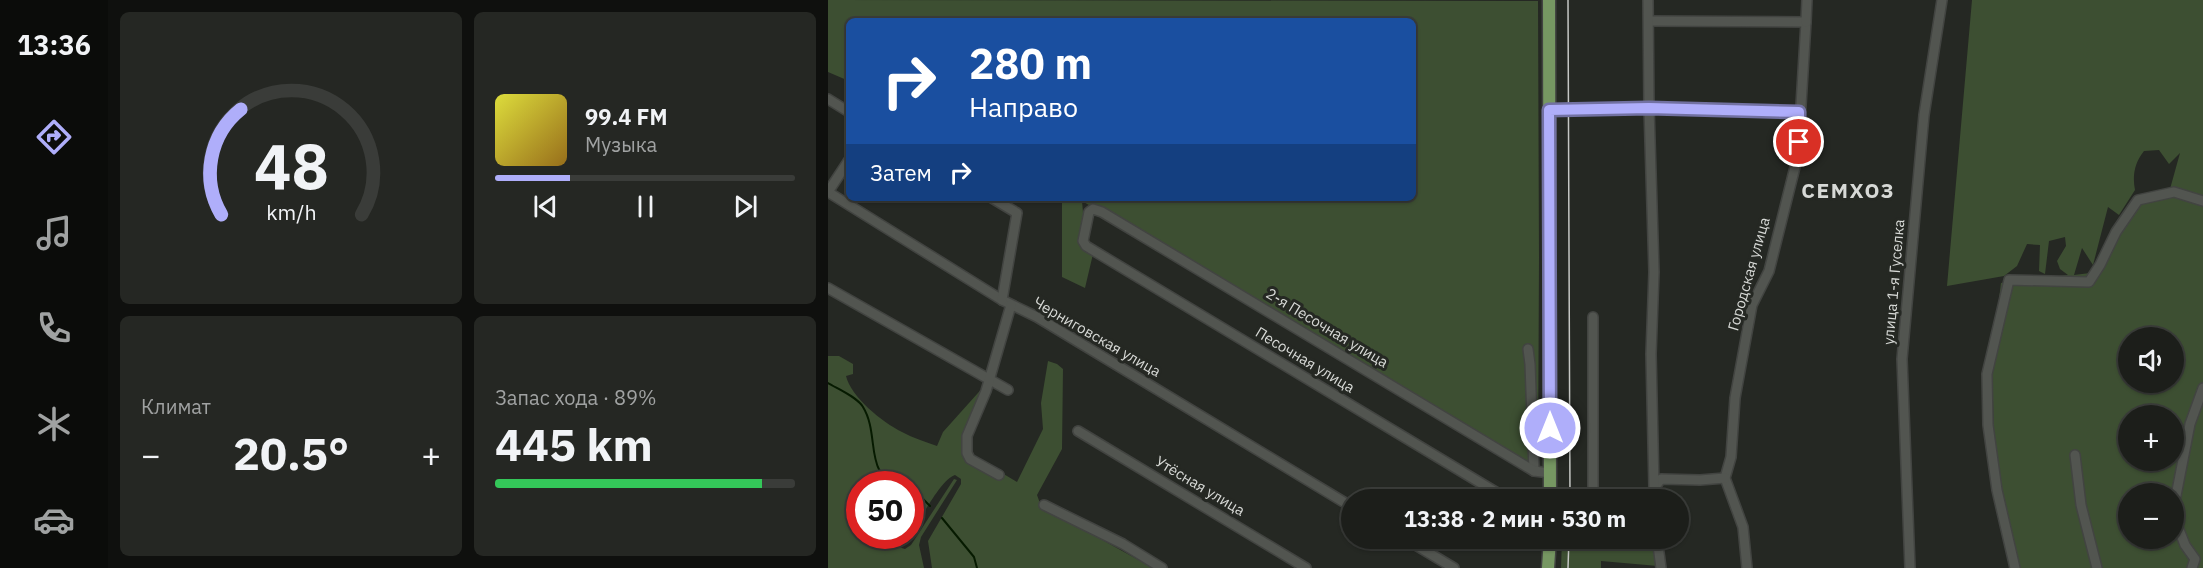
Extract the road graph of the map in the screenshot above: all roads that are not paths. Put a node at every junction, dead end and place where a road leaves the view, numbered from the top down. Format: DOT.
graph roads {
  1 [pos="1549,0"];
  2 [pos="1648,0"];
  3 [pos="1807,0"];
  4 [pos="1941,0"];
  5 [pos="1649,21"];
  6 [pos="1806,22"];
  7 [pos="828,99"];
  8 [pos="1649,108"];
  9 [pos="846,110"];
  10 [pos="1549,110"];
  11 [pos="1799,112"];
  12 [pos="846,165"];
  13 [pos="829,195"];
  14 [pos="997,201"];
  15 [pos="2203,201"];
  16 [pos="1089,212"];
  17 [pos="828,288"];
  18 [pos="1007,302"];
  19 [pos="1593,317"];
  20 [pos="1528,349"];
  21 [pos="989,380"];
  22 [pos="2203,388"];
  23 [pos="1008,390"];
  24 [pos="1078,430"];
  25 [pos="2075,455"];
  26 [pos="1534,471"];
  27 [pos="1550,473"];
  28 [pos="999,475"];
  29 [pos="1725,478"];
  30 [pos="1654,488"];
  31 [pos="1491,489"];
  32 [pos="1550,489"];
  33 [pos="1593,489"];
  34 [pos="1341,500"];
  35 [pos="1044,504"];
  36 [pos="1422,549"];
  37 [pos="1549,549"];
  38 [pos="1658,549"];
  39 [pos="1162,568"];
  40 [pos="1306,568"];
  41 [pos="1454,568"];
  42 [pos="1548,568"];
  43 [pos="1661,568"];
  44 [pos="1747,568"];
  45 [pos="1910,568"];
  46 [pos="2015,568"];
  47 [pos="2097,568"];
  48 [pos="2192,568"];
  1 -- 10 [label="main road"];
  2 -- 5 [label="street"];
  3 -- 6 [label="street, Городская улица"];
  4 -- 45 [label="street, улица 1-я Гуселка"];
  5 -- 6 [label="street"];
  5 -- 8 [label="street"];
  6 -- 11 [label="street, Городская улица"];
  7 -- 9 [label="street"];
  8 -- 10 [label="street"];
  8 -- 11 [label="street"];
  8 -- 30 [label="street"];
  10 -- 27 [label="main road"];
  11 -- 29 [label="street, Городская улица"];
  12 -- 13 [label="street"];
  13 -- 18 [label="street, Черниговская улица"];
  14 -- 18 [label="street"];
  15 -- 46 [label="street"];
  16 -- 26 [label="street, 2-я Песочная улица"];
  16 -- 31 [label="street, Песочная улица"];
  17 -- 21 [label="street"];
  18 -- 21 [label="street"];
  18 -- 34 [label="street, Черниговская улица"];
  19 -- 33 [label="street"];
  20 -- 26 [label="street"];
  21 -- 23 [label="street"];
  21 -- 28 [label="street"];
  22 -- 48 [label="street"];
  24 -- 40 [label="street, Утёсная улица"];
  25 -- 47 [label="street"];
  26 -- 27 [label="street, 2-я Песочная улица"];
  27 -- 32 [label="main road"];
  29 -- 30 [label="street"];
  29 -- 44 [label="street"];
  35 -- 39 [label="street"];
  36 -- 41 [label="street"];
  37 -- 42 [label="main road"];
  38 -- 43 [label="street"];
}
